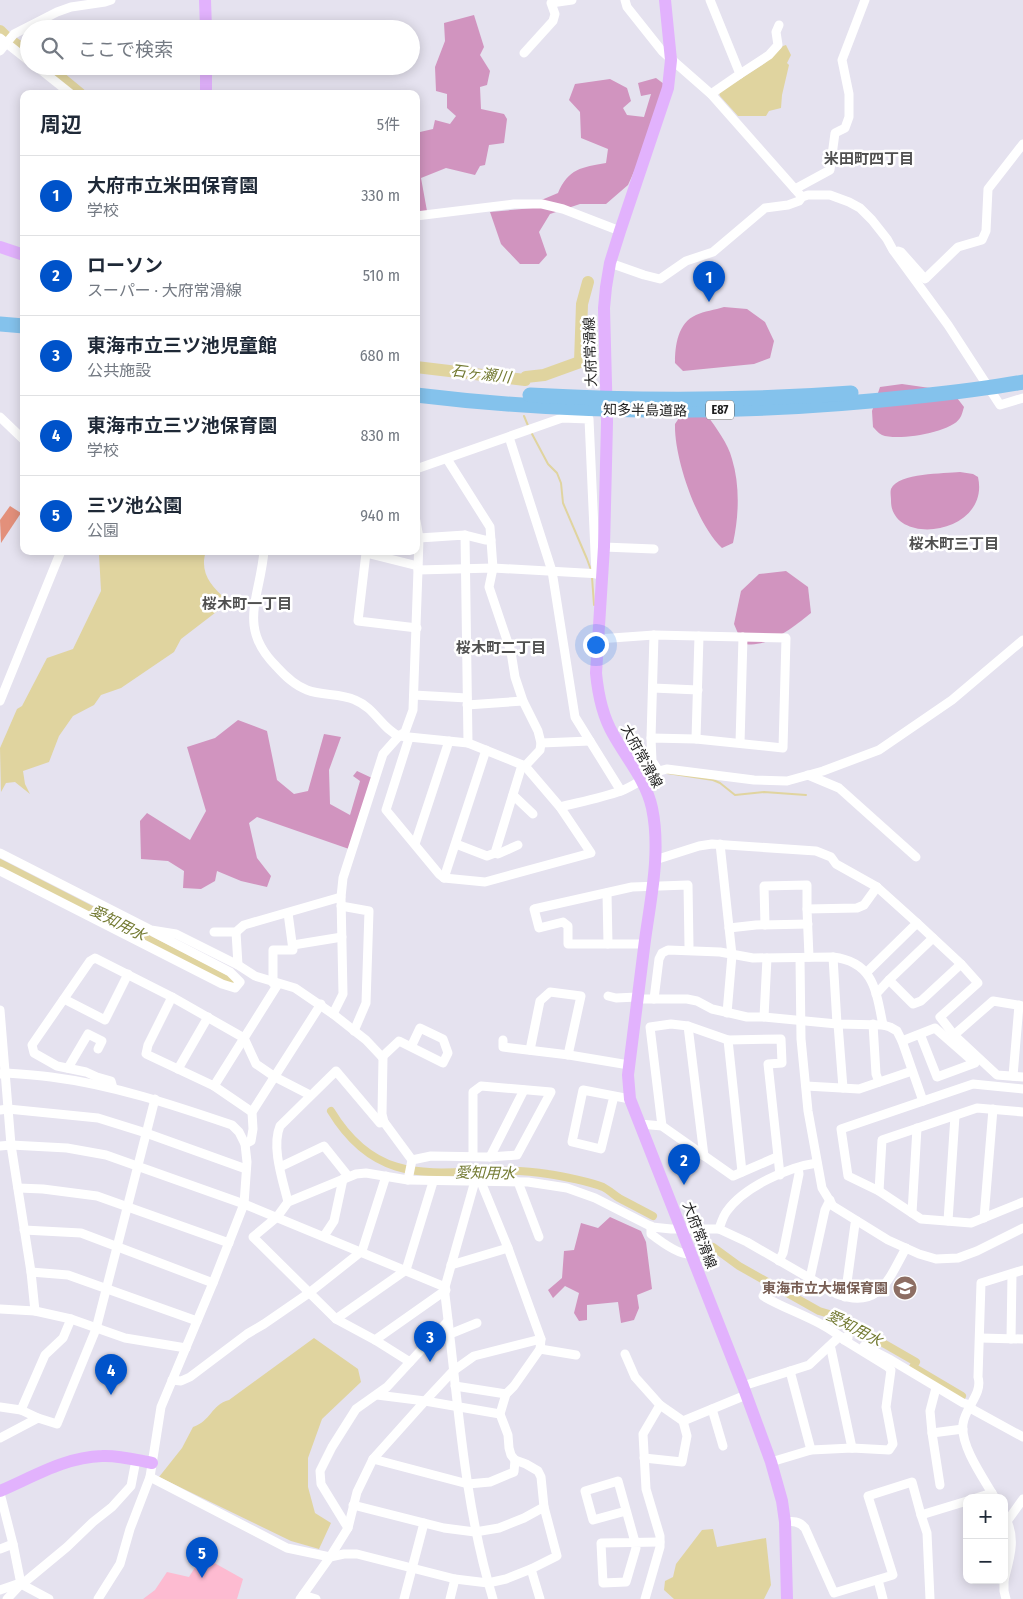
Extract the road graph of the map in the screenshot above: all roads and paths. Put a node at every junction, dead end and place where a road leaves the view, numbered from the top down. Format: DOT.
graph roads {
  1 [pos="111,0"];
  2 [pos="205,0"];
  3 [pos="572,0"];
  4 [pos="624,0"];
  5 [pos="665,0"];
  6 [pos="710,0"];
  7 [pos="865,0"];
  8 [pos="549,2"];
  9 [pos="44,20"];
  10 [pos="206,20"];
  11 [pos="779,25"];
  12 [pos="20,31"];
  13 [pos="5,42"];
  14 [pos="524,53"];
  15 [pos="20,54"];
  16 [pos="671,60"];
  17 [pos="740,74"];
  18 [pos="47,75"];
  19 [pos="206,75"];
  20 [pos="66,90"];
  21 [pos="206,90"];
  22 [pos="711,94"];
  23 [pos="1023,144"];
  24 [pos="795,189"];
  25 [pos="802,197"];
  26 [pos="420,216"];
  27 [pos="620,231"];
  28 [pos="0,247"];
  29 [pos="892,250"];
  30 [pos="20,254"];
  31 [pos="610,263"];
  32 [pos="0,324"];
  33 [pos="20,326"];
  34 [pos="0,334"];
  35 [pos="20,336"];
  36 [pos="1023,372"];
  37 [pos="1023,382"];
  38 [pos="420,386"];
  39 [pos="420,395"];
  40 [pos="1023,398"];
  41 [pos="0,417"];
  42 [pos="20,436"];
  43 [pos="509,437"];
  44 [pos="447,459"];
  45 [pos="420,468"];
  46 [pos="465,535"];
  47 [pos="420,538"];
  48 [pos="491,540"];
  49 [pos="604,547"];
  50 [pos="654,549"];
  51 [pos="59,555"];
  52 [pos="263,555"];
  53 [pos="366,555"];
  54 [pos="373,555"];
  55 [pos="418,555"];
  56 [pos="418,568"];
  57 [pos="493,568"];
  58 [pos="465,569"];
  59 [pos="552,571"];
  60 [pos="600,574"];
  61 [pos="417,628"];
  62 [pos="654,635"];
  63 [pos="700,636"];
  64 [pos="743,637"];
  65 [pos="598,639"];
  66 [pos="1023,640"];
  67 [pos="653,688"];
  68 [pos="698,690"];
  69 [pos="414,695"];
  70 [pos="0,701"];
  71 [pos="523,701"];
  72 [pos="467,702"];
  73 [pos="399,736"];
  74 [pos="409,738"];
  75 [pos="652,738"];
  76 [pos="696,739"];
  77 [pos="449,741"];
  78 [pos="590,741"];
  79 [pos="468,743"];
  80 [pos="541,743"];
  81 [pos="740,743"];
  82 [pos="486,750"];
  83 [pos="523,765"];
  84 [pos="658,770"];
  85 [pos="808,775"];
  86 [pos="642,781"];
  87 [pos="621,791"];
  88 [pos="513,796"];
  89 [pos="560,808"];
  90 [pos="533,814"];
  91 [pos="415,844"];
  92 [pos="456,844"];
  93 [pos="720,844"];
  94 [pos="518,845"];
  95 [pos="0,853"];
  96 [pos="495,854"];
  97 [pos="916,857"];
  98 [pos="655,860"];
  99 [pos="0,871"];
  100 [pos="444,878"];
  101 [pos="652,887"];
  102 [pos="877,887"];
  103 [pos="607,893"];
  104 [pos="341,902"];
  105 [pos="807,909"];
  106 [pos="288,912"];
  107 [pos="918,923"];
  108 [pos="808,924"];
  109 [pos="765,925"];
  110 [pos="729,928"];
  111 [pos="151,930"];
  112 [pos="214,932"];
  113 [pos="236,932"];
  114 [pos="342,937"];
  115 [pos="933,938"];
  116 [pos="608,944"];
  117 [pos="644,944"];
  118 [pos="293,945"];
  119 [pos="689,946"];
  120 [pos="732,954"];
  121 [pos="833,957"];
  122 [pos="766,958"];
  123 [pos="804,958"];
  124 [pos="961,964"];
  125 [pos="238,965"];
  126 [pos="867,972"];
  127 [pos="128,974"];
  128 [pos="889,980"];
  129 [pos="276,983"];
  130 [pos="876,994"];
  131 [pos="608,996"];
  132 [pos="172,997"];
  133 [pos="637,998"];
  134 [pos="64,999"];
  135 [pos="654,999"];
  136 [pos="321,1004"];
  137 [pos="1021,1006"];
  138 [pos="0,1010"];
  139 [pos="727,1013"];
  140 [pos="333,1014"];
  141 [pos="208,1017"];
  142 [pos="764,1017"];
  143 [pos="800,1020"];
  144 [pos="837,1024"];
  145 [pos="873,1024"];
  146 [pos="883,1025"];
  147 [pos="688,1026"];
  148 [pos="354,1031"];
  149 [pos="920,1034"];
  150 [pos="954,1035"];
  151 [pos="244,1038"];
  152 [pos="1,1039"];
  153 [pos="503,1040"];
  154 [pos="728,1040"];
  155 [pos="902,1041"];
  156 [pos="411,1047"];
  157 [pos="98,1049"];
  158 [pos="530,1050"];
  159 [pos="568,1055"];
  160 [pos="382,1057"];
  161 [pos="629,1065"];
  162 [pos="68,1068"];
  163 [pos="178,1069"];
  164 [pos="912,1071"];
  165 [pos="3,1074"];
  166 [pos="1013,1076"];
  167 [pos="1023,1076"];
  168 [pos="275,1077"];
  169 [pos="879,1082"];
  170 [pos="214,1086"];
  171 [pos="806,1086"];
  172 [pos="113,1088"];
  173 [pos="843,1088"];
  174 [pos="1023,1089"];
  175 [pos="524,1090"];
  176 [pos="310,1095"];
  177 [pos="614,1096"];
  178 [pos="154,1099"];
  179 [pos="630,1099"];
  180 [pos="923,1101"];
  181 [pos="4,1109"];
  182 [pos="993,1109"];
  183 [pos="252,1112"];
  184 [pos="1023,1112"];
  185 [pos="955,1116"];
  186 [pos="384,1122"];
  187 [pos="640,1124"];
  188 [pos="662,1126"];
  189 [pos="918,1128"];
  190 [pos="146,1132"];
  191 [pos="245,1144"];
  192 [pos="11,1145"];
  193 [pos="0,1146"];
  194 [pos="473,1156"];
  195 [pos="704,1156"];
  196 [pos="490,1157"];
  197 [pos="777,1157"];
  198 [pos="412,1162"];
  199 [pos="817,1163"];
  200 [pos="138,1165"];
  201 [pos="280,1167"];
  202 [pos="798,1168"];
  203 [pos="246,1169"];
  204 [pos="742,1172"];
  205 [pos="780,1175"];
  206 [pos="386,1176"];
  207 [pos="410,1177"];
  208 [pos="346,1178"];
  209 [pos="478,1181"];
  210 [pos="434,1182"];
  211 [pos="518,1182"];
  212 [pos="18,1188"];
  213 [pos="879,1191"];
  214 [pos="830,1200"];
  215 [pos="288,1202"];
  216 [pos="1023,1202"];
  217 [pos="244,1204"];
  218 [pos="127,1207"];
  219 [pos="912,1213"];
  220 [pos="277,1217"];
  221 [pos="984,1218"];
  222 [pos="857,1221"];
  223 [pos="948,1222"];
  224 [pos="651,1226"];
  225 [pos="680,1228"];
  226 [pos="1023,1228"];
  227 [pos="719,1229"];
  228 [pos="24,1230"];
  229 [pos="324,1236"];
  230 [pos="539,1237"];
  231 [pos="229,1243"];
  232 [pos="117,1248"];
  233 [pos="508,1248"];
  234 [pos="906,1248"];
  235 [pos="362,1251"];
  236 [pos="691,1254"];
  237 [pos="779,1261"];
  238 [pos="451,1265"];
  239 [pos="406,1270"];
  240 [pos="1023,1270"];
  241 [pos="31,1272"];
  242 [pos="1012,1274"];
  243 [pos="810,1278"];
  244 [pos="213,1283"];
  245 [pos="107,1288"];
  246 [pos="445,1288"];
  247 [pos="309,1293"];
  248 [pos="763,1296"];
  249 [pos="845,1297"];
  250 [pos="0,1309"];
  251 [pos="35,1311"];
  252 [pos="71,1319"];
  253 [pos="336,1319"];
  254 [pos="197,1321"];
  255 [pos="448,1321"];
  256 [pos="477,1324"];
  257 [pos="96,1329"];
  258 [pos="450,1334"];
  259 [pos="842,1338"];
  260 [pos="980,1338"];
  261 [pos="1011,1338"];
  262 [pos="541,1339"];
  263 [pos="1023,1339"];
  264 [pos="375,1340"];
  265 [pos="829,1347"];
  266 [pos="186,1348"];
  267 [pos="540,1349"];
  268 [pos="625,1354"];
  269 [pos="576,1355"];
  270 [pos="410,1362"];
  271 [pos="453,1371"];
  272 [pos="790,1371"];
  273 [pos="172,1380"];
  274 [pos="455,1386"];
  275 [pos="936,1388"];
  276 [pos="745,1390"];
  277 [pos="377,1394"];
  278 [pos="506,1394"];
  279 [pos="425,1401"];
  280 [pos="660,1405"];
  281 [pos="970,1406"];
  282 [pos="0,1407"];
  283 [pos="458,1408"];
  284 [pos="712,1409"];
  285 [pos="21,1410"];
  286 [pos="500,1414"];
  287 [pos="38,1418"];
  288 [pos="683,1421"];
  289 [pos="963,1429"];
  290 [pos="932,1433"];
  291 [pos="1023,1437"];
  292 [pos="0,1438"];
  293 [pos="723,1446"];
  294 [pos="852,1448"];
  295 [pos="811,1450"];
  296 [pos="644,1458"];
  297 [pos="373,1459"];
  298 [pos="136,1460"];
  299 [pos="515,1460"];
  300 [pos="771,1462"];
  301 [pos="152,1463"];
  302 [pos="150,1477"];
  303 [pos="468,1484"];
  304 [pos="940,1485"];
  305 [pos="0,1492"];
  306 [pos="992,1494"];
  307 [pos="1023,1499"];
  308 [pos="963,1501"];
  309 [pos="353,1505"];
  310 [pos="544,1507"];
  311 [pos="626,1511"];
  312 [pos="921,1515"];
  313 [pos="1008,1515"];
  314 [pos="785,1522"];
  315 [pos="424,1523"];
  316 [pos="1008,1525"];
  317 [pos="348,1528"];
  318 [pos="475,1532"];
  319 [pos="635,1542"];
  320 [pos="660,1542"];
  321 [pos="13,1544"];
  322 [pos="0,1549"];
  323 [pos="330,1557"];
  324 [pos="1008,1560"];
  325 [pos="414,1567"];
  326 [pos="531,1570"];
  327 [pos="455,1579"];
  328 [pos="878,1580"];
  329 [pos="488,1583"];
  330 [pos="20,1584"];
  331 [pos="1004,1584"];
  332 [pos="0,1590"];
  333 [pos="835,1596"];
  334 [pos="301,1597"];
  335 [pos="7,1599"];
  336 [pos="49,1599"];
  337 [pos="98,1599"];
  338 [pos="316,1599"];
  339 [pos="404,1599"];
  340 [pos="450,1599"];
  341 [pos="493,1599"];
  342 [pos="540,1599"];
  343 [pos="645,1599"];
  344 [pos="787,1599"];
  345 [pos="884,1599"];
  346 [pos="930,1599"];
  347 [pos="1006,1599"];
  1 -- 9 [label="street"];
  2 -- 10 [label="main road"];
  3 -- 8 [label="street"];
  4 -- 16 [label="street"];
  5 -- 16 [label="main road, 大府常滑線"];
  6 -- 17 [label="street"];
  7 -- 24 [label="street"];
  8 -- 14 [label="street"];
  11 -- 17 [label="street"];
  12 -- 13 [label="street"];
  13 -- 15 [label="street"];
  16 -- 22 [label="street"];
  16 -- 27 [label="main road, 大府常滑線"];
  17 -- 22 [label="street"];
  18 -- 20 [label="street"];
  19 -- 21 [label="main road"];
  22 -- 24 [label="street"];
  23 -- 29 [label="street"];
  24 -- 25 [label="street"];
  25 -- 29 [label="street"];
  25 -- 31 [label="street"];
  26 -- 27 [label="street"];
  27 -- 31 [label="main road, 大府常滑線"];
  28 -- 30 [label="main road"];
  29 -- 40 [label="street"];
  31 -- 49 [label="main road, 大府常滑線"];
  32 -- 33 [label="highway"];
  34 -- 35 [label="highway"];
  36 -- 38 [label="highway, 知多半島道路 / E87"];
  37 -- 39 [label="highway, 知多半島道路 / E87"];
  41 -- 42 [label="street"];
  43 -- 44 [label="street"];
  43 -- 59 [label="street"];
  43 -- 60 [label="street"];
  44 -- 45 [label="street"];
  44 -- 48 [label="street"];
  46 -- 47 [label="street"];
  46 -- 48 [label="street"];
  46 -- 58 [label="street"];
  48 -- 57 [label="street"];
  49 -- 50 [label="street"];
  49 -- 60 [label="main road, 大府常滑線"];
  51 -- 70 [label="street"];
  52 -- 73 [label="street"];
  53 -- 61 [label="street"];
  54 -- 56 [label="street"];
  55 -- 56 [label="street"];
  56 -- 58 [label="street"];
  56 -- 61 [label="street"];
  57 -- 58 [label="street"];
  57 -- 59 [label="street"];
  57 -- 71 [label="street"];
  58 -- 72 [label="street"];
  59 -- 60 [label="street"];
  59 -- 78 [label="street"];
  60 -- 65 [label="main road, 大府常滑線"];
  61 -- 69 [label="street"];
  62 -- 63 [label="street"];
  62 -- 65 [label="street"];
  62 -- 67 [label="street"];
  63 -- 64 [label="street"];
  63 -- 68 [label="street"];
  64 -- 81 [label="street"];
  64 -- 81 [label="street"];
  65 -- 86 [label="main road, 大府常滑線"];
  66 -- 85 [label="street"];
  67 -- 68 [label="street"];
  67 -- 75 [label="street"];
  68 -- 76 [label="street"];
  69 -- 72 [label="street"];
  69 -- 73 [label="street"];
  71 -- 72 [label="street"];
  71 -- 80 [label="street"];
  72 -- 79 [label="street"];
  73 -- 74 [label="street"];
  73 -- 104 [label="street"];
  74 -- 77 [label="street"];
  74 -- 91 [label="street"];
  75 -- 76 [label="street"];
  75 -- 84 [label="street"];
  76 -- 81 [label="street"];
  77 -- 79 [label="street"];
  77 -- 91 [label="street"];
  78 -- 80 [label="street"];
  78 -- 87 [label="street"];
  79 -- 82 [label="street"];
  80 -- 83 [label="street"];
  82 -- 83 [label="street"];
  82 -- 92 [label="street"];
  83 -- 88 [label="street"];
  83 -- 89 [label="street"];
  84 -- 85 [label="street"];
  84 -- 86 [label="street"];
  85 -- 97 [label="street"];
  86 -- 87 [label="street"];
  86 -- 98 [label="main road, 大府常滑線"];
  87 -- 89 [label="street"];
  88 -- 90 [label="street"];
  88 -- 96 [label="street"];
  89 -- 100 [label="street"];
  91 -- 100 [label="street"];
  92 -- 96 [label="street"];
  92 -- 100 [label="street"];
  93 -- 98 [label="street"];
  93 -- 102 [label="street"];
  93 -- 110 [label="street"];
  94 -- 96 [label="street"];
  95 -- 111 [label="street"];
  98 -- 101 [label="main road, 大府常滑線"];
  99 -- 111 [label="street"];
  101 -- 103 [label="street"];
  101 -- 117 [label="main road, 大府常滑線"];
  101 -- 119 [label="street"];
  102 -- 105 [label="street"];
  102 -- 107 [label="street"];
  103 -- 116 [label="street"];
  103 -- 116 [label="street"];
  104 -- 106 [label="street"];
  104 -- 114 [label="street"];
  104 -- 148 [label="street"];
  105 -- 108 [label="street"];
  105 -- 109 [label="street"];
  106 -- 113 [label="street"];
  106 -- 118 [label="street"];
  107 -- 115 [label="street"];
  107 -- 126 [label="street"];
  108 -- 109 [label="street"];
  108 -- 123 [label="street"];
  109 -- 110 [label="street"];
  110 -- 120 [label="street"];
  111 -- 125 [label="street"];
  112 -- 113 [label="street"];
  113 -- 125 [label="street"];
  114 -- 118 [label="street"];
  114 -- 140 [label="street"];
  115 -- 124 [label="street"];
  115 -- 128 [label="street"];
  116 -- 117 [label="street"];
  117 -- 133 [label="main road, 大府常滑線"];
  118 -- 129 [label="street"];
  120 -- 122 [label="street"];
  120 -- 135 [label="street"];
  120 -- 139 [label="street"];
  121 -- 123 [label="street"];
  121 -- 126 [label="street"];
  121 -- 144 [label="street"];
  122 -- 123 [label="street"];
  122 -- 142 [label="street"];
  123 -- 143 [label="street"];
  124 -- 128 [label="street"];
  124 -- 150 [label="street"];
  125 -- 129 [label="street"];
  126 -- 130 [label="street"];
  127 -- 132 [label="street"];
  127 -- 134 [label="street"];
  127 -- 134 [label="street"];
  128 -- 130 [label="street"];
  129 -- 136 [label="street"];
  129 -- 151 [label="street"];
  130 -- 146 [label="street"];
  131 -- 133 [label="street"];
  132 -- 141 [label="street"];
  132 -- 163 [label="street"];
  133 -- 135 [label="street"];
  133 -- 161 [label="main road, 大府常滑線"];
  134 -- 162 [label="street"];
  135 -- 139 [label="street"];
  136 -- 140 [label="street"];
  136 -- 168 [label="street"];
  137 -- 150 [label="street"];
  137 -- 166 [label="street"];
  138 -- 152 [label="street"];
  139 -- 142 [label="street"];
  140 -- 148 [label="street"];
  141 -- 151 [label="street"];
  141 -- 163 [label="street"];
  142 -- 143 [label="street"];
  143 -- 144 [label="street"];
  143 -- 171 [label="street"];
  144 -- 145 [label="street"];
  144 -- 173 [label="street"];
  145 -- 146 [label="street"];
  145 -- 169 [label="street"];
  146 -- 155 [label="street"];
  147 -- 154 [label="street"];
  147 -- 188 [label="street"];
  147 -- 195 [label="street"];
  148 -- 160 [label="street"];
  149 -- 149 [label="street"];
  149 -- 155 [label="street"];
  150 -- 166 [label="street"];
  151 -- 168 [label="street"];
  151 -- 170 [label="street"];
  152 -- 165 [label="street"];
  153 -- 158 [label="street"];
  154 -- 197 [label="street"];
  154 -- 204 [label="street"];
  155 -- 164 [label="street"];
  156 -- 160 [label="street"];
  157 -- 162 [label="street"];
  158 -- 159 [label="street"];
  158 -- 159 [label="street"];
  159 -- 161 [label="street"];
  160 -- 186 [label="street"];
  161 -- 179 [label="main road, 大府常滑線"];
  162 -- 172 [label="street"];
  163 -- 170 [label="street"];
  164 -- 169 [label="street"];
  164 -- 180 [label="street"];
  165 -- 172 [label="street"];
  165 -- 181 [label="street"];
  166 -- 167 [label="street"];
  168 -- 176 [label="street"];
  168 -- 183 [label="street"];
  169 -- 173 [label="street"];
  170 -- 183 [label="street"];
  171 -- 173 [label="street"];
  171 -- 199 [label="street"];
  172 -- 178 [label="street"];
  174 -- 180 [label="street"];
  175 -- 194 [label="street"];
  175 -- 196 [label="street"];
  175 -- 196 [label="street"];
  176 -- 186 [label="street"];
  176 -- 201 [label="street"];
  177 -- 177 [label="street"];
  177 -- 179 [label="street"];
  178 -- 190 [label="street"];
  178 -- 191 [label="street"];
  179 -- 187 [label="main road, 大府常滑線"];
  180 -- 213 [label="street"];
  181 -- 190 [label="street"];
  181 -- 192 [label="street"];
  182 -- 184 [label="street"];
  182 -- 185 [label="street"];
  182 -- 221 [label="street"];
  183 -- 191 [label="street"];
  185 -- 189 [label="street"];
  185 -- 223 [label="street"];
  186 -- 198 [label="street"];
  187 -- 188 [label="street"];
  187 -- 225 [label="main road, 大府常滑線"];
  188 -- 195 [label="street"];
  189 -- 213 [label="street"];
  189 -- 219 [label="street"];
  190 -- 200 [label="street"];
  190 -- 203 [label="street"];
  191 -- 203 [label="street"];
  192 -- 193 [label="street"];
  192 -- 200 [label="street"];
  192 -- 212 [label="street"];
  194 -- 196 [label="street"];
  194 -- 198 [label="street"];
  195 -- 204 [label="street"];
  197 -- 204 [label="street"];
  197 -- 205 [label="street"];
  198 -- 207 [label="street"];
  199 -- 202 [label="street"];
  199 -- 214 [label="street"];
  200 -- 217 [label="street"];
  200 -- 218 [label="street"];
  201 -- 208 [label="street"];
  201 -- 215 [label="street"];
  202 -- 205 [label="street"];
  202 -- 237 [label="street"];
  203 -- 217 [label="street"];
  205 -- 227 [label="street"];
  206 -- 207 [label="street"];
  206 -- 208 [label="street"];
  206 -- 235 [label="street"];
  207 -- 210 [label="street"];
  208 -- 215 [label="street"];
  208 -- 229 [label="street"];
  209 -- 210 [label="street"];
  209 -- 211 [label="street"];
  209 -- 233 [label="street"];
  209 -- 238 [label="street"];
  210 -- 239 [label="street"];
  211 -- 224 [label="street"];
  211 -- 230 [label="street"];
  212 -- 218 [label="street"];
  212 -- 228 [label="street"];
  213 -- 219 [label="street"];
  214 -- 222 [label="street"];
  214 -- 243 [label="street"];
  215 -- 220 [label="street"];
  216 -- 221 [label="street"];
  217 -- 220 [label="street"];
  217 -- 231 [label="street"];
  218 -- 231 [label="street"];
  218 -- 232 [label="street"];
  219 -- 223 [label="street"];
  220 -- 229 [label="street"];
  220 -- 247 [label="street"];
  221 -- 223 [label="street"];
  222 -- 234 [label="street"];
  222 -- 249 [label="street"];
  224 -- 225 [label="street"];
  224 -- 236 [label="street"];
  225 -- 227 [label="street"];
  225 -- 236 [label="main road, 大府常滑線"];
  226 -- 234 [label="street"];
  227 -- 237 [label="street"];
  228 -- 232 [label="street"];
  228 -- 241 [label="street"];
  229 -- 235 [label="street"];
  231 -- 244 [label="street"];
  232 -- 244 [label="street"];
  232 -- 245 [label="street"];
  233 -- 238 [label="street"];
  233 -- 262 [label="street"];
  234 -- 249 [label="street"];
  235 -- 239 [label="street"];
  235 -- 247 [label="street"];
  236 -- 276 [label="main road, 大府常滑線"];
  237 -- 243 [label="street"];
  238 -- 246 [label="street"];
  239 -- 246 [label="street"];
  239 -- 253 [label="street"];
  240 -- 242 [label="street"];
  241 -- 245 [label="street"];
  241 -- 251 [label="street"];
  242 -- 260 [label="street"];
  242 -- 261 [label="street"];
  243 -- 249 [label="street"];
  244 -- 254 [label="street"];
  245 -- 254 [label="street"];
  245 -- 257 [label="street"];
  246 -- 255 [label="street"];
  246 -- 264 [label="street"];
  247 -- 253 [label="street"];
  247 -- 273 [label="street"];
  248 -- 259 [label="street"];
  250 -- 251 [label="street"];
  251 -- 252 [label="street"];
  252 -- 257 [label="street"];
  252 -- 285 [label="street"];
  253 -- 264 [label="street"];
  254 -- 266 [label="street"];
  255 -- 258 [label="street"];
  255 -- 270 [label="street"];
  256 -- 258 [label="street"];
  257 -- 266 [label="street"];
  257 -- 287 [label="street"];
  258 -- 271 [label="street"];
  259 -- 265 [label="street"];
  259 -- 275 [label="street"];
  259 -- 294 [label="street"];
  260 -- 261 [label="street"];
  260 -- 281 [label="street"];
  261 -- 263 [label="street"];
  262 -- 267 [label="street"];
  262 -- 271 [label="street"];
  264 -- 270 [label="street"];
  265 -- 272 [label="street"];
  265 -- 294 [label="street"];
  266 -- 273 [label="street"];
  267 -- 269 [label="street"];
  267 -- 278 [label="street"];
  268 -- 280 [label="street"];
  270 -- 277 [label="street"];
  271 -- 274 [label="street"];
  271 -- 279 [label="street"];
  272 -- 276 [label="street"];
  272 -- 295 [label="street"];
  273 -- 301 [label="street"];
  274 -- 278 [label="street"];
  274 -- 283 [label="street"];
  275 -- 281 [label="street"];
  275 -- 290 [label="street"];
  276 -- 284 [label="street"];
  276 -- 300 [label="main road, 大府常滑線"];
  277 -- 279 [label="street"];
  277 -- 317 [label="street"];
  278 -- 286 [label="street"];
  279 -- 283 [label="street"];
  279 -- 297 [label="street"];
  280 -- 288 [label="street"];
  280 -- 296 [label="street"];
  281 -- 289 [label="street"];
  281 -- 291 [label="street"];
  282 -- 285 [label="street"];
  283 -- 286 [label="street"];
  283 -- 303 [label="street"];
  284 -- 288 [label="street"];
  284 -- 293 [label="street"];
  285 -- 287 [label="street"];
  286 -- 299 [label="street"];
  287 -- 292 [label="street"];
  288 -- 296 [label="street"];
  289 -- 290 [label="street"];
  289 -- 306 [label="street"];
  290 -- 304 [label="street"];
  294 -- 295 [label="street"];
  295 -- 300 [label="street"];
  296 -- 320 [label="street"];
  297 -- 303 [label="street"];
  297 -- 309 [label="street"];
  298 -- 301 [label="main road"];
  298 -- 305 [label="main road"];
  298 -- 330 [label="street"];
  299 -- 303 [label="street"];
  299 -- 310 [label="street"];
  300 -- 314 [label="main road, 大府常滑線"];
  301 -- 302 [label="street"];
  302 -- 323 [label="street"];
  302 -- 337 [label="street"];
  303 -- 318 [label="street"];
  305 -- 321 [label="street"];
  307 -- 313 [label="street"];
  308 -- 312 [label="street"];
  309 -- 315 [label="street"];
  309 -- 317 [label="street"];
  310 -- 318 [label="street"];
  310 -- 326 [label="street"];
  311 -- 311 [label="street"];
  311 -- 319 [label="street"];
  312 -- 328 [label="street"];
  312 -- 346 [label="street"];
  314 -- 333 [label="street"];
  314 -- 344 [label="main road, 大府常滑線"];
  315 -- 318 [label="street"];
  315 -- 325 [label="street"];
  316 -- 324 [label="street"];
  317 -- 323 [label="street"];
  318 -- 329 [label="street"];
  319 -- 319 [label="street"];
  319 -- 320 [label="street"];
  320 -- 343 [label="street"];
  321 -- 322 [label="street"];
  321 -- 330 [label="street"];
  323 -- 325 [label="street"];
  323 -- 334 [label="street"];
  325 -- 327 [label="street"];
  325 -- 339 [label="street"];
  326 -- 329 [label="street"];
  326 -- 342 [label="street"];
  327 -- 329 [label="street"];
  327 -- 340 [label="street"];
  328 -- 333 [label="street"];
  328 -- 345 [label="street"];
  329 -- 341 [label="street"];
  330 -- 332 [label="street"];
  330 -- 335 [label="street"];
  330 -- 336 [label="street"];
  331 -- 347 [label="street"];
  334 -- 338 [label="street"];
}
